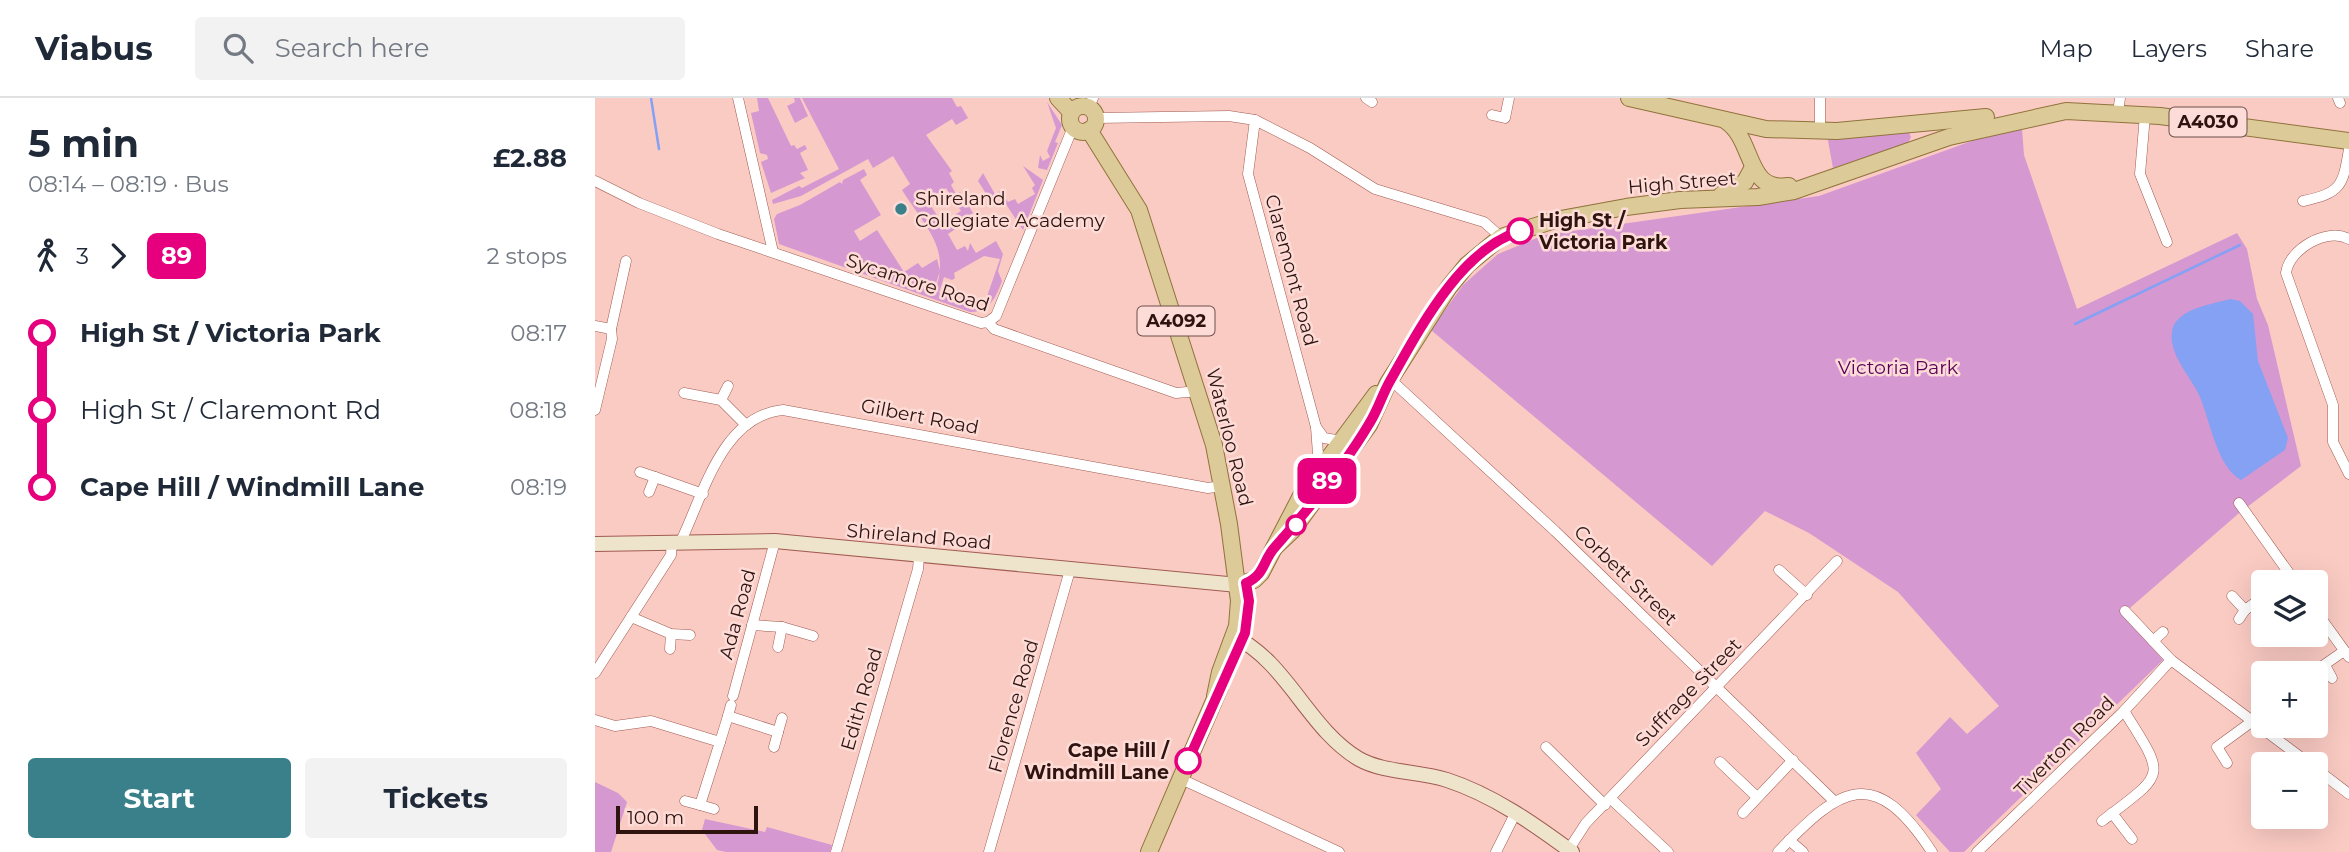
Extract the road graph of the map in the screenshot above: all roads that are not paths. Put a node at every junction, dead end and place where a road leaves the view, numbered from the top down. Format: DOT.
graph roads {
  1 [pos="738,98"];
  2 [pos="1058,98"];
  3 [pos="1509,98"];
  4 [pos="1629,98"];
  5 [pos="1820,98"];
  6 [pos="2064,104"];
  7 [pos="2119,105"];
  8 [pos="1085,115"];
  9 [pos="1492,115"];
  10 [pos="2145,115"];
  11 [pos="1255,120"];
  12 [pos="1724,120"];
  13 [pos="1906,125"];
  14 [pos="1766,129"];
  15 [pos="1947,129"];
  16 [pos="1821,131"];
  17 [pos="2349,141"];
  18 [pos="1747,147"];
  19 [pos="1917,147"];
  20 [pos="2349,149"];
  21 [pos="1753,167"];
  22 [pos="1836,177"];
  23 [pos="595,181"];
  24 [pos="1713,198"];
  25 [pos="2304,201"];
  26 [pos="1501,237"];
  27 [pos="2349,239"];
  28 [pos="2167,242"];
  29 [pos="773,252"];
  30 [pos="626,261"];
  31 [pos="988,322"];
  32 [pos="595,326"];
  33 [pos="611,329"];
  34 [pos="1390,382"];
  35 [pos="728,386"];
  36 [pos="1199,391"];
  37 [pos="684,393"];
  38 [pos="722,400"];
  39 [pos="595,410"];
  40 [pos="745,424"];
  41 [pos="1316,427"];
  42 [pos="1348,444"];
  43 [pos="1338,467"];
  44 [pos="640,472"];
  45 [pos="2349,474"];
  46 [pos="655,477"];
  47 [pos="1314,477"];
  48 [pos="1222,486"];
  49 [pos="649,492"];
  50 [pos="703,494"];
  51 [pos="2239,503"];
  52 [pos="677,541"];
  53 [pos="775,541"];
  54 [pos="595,544"];
  55 [pos="1273,548"];
  56 [pos="919,557"];
  57 [pos="1837,561"];
  58 [pos="1070,569"];
  59 [pos="1779,570"];
  60 [pos="2283,570"];
  61 [pos="1242,584"];
  62 [pos="1807,595"];
  63 [pos="2232,596"];
  64 [pos="2251,607"];
  65 [pos="2125,611"];
  66 [pos="631,617"];
  67 [pos="752,625"];
  68 [pos="782,628"];
  69 [pos="2328,628"];
  70 [pos="2163,632"];
  71 [pos="671,634"];
  72 [pos="690,635"];
  73 [pos="813,635"];
  74 [pos="1238,638"];
  75 [pos="2153,641"];
  76 [pos="778,646"];
  77 [pos="670,649"];
  78 [pos="2346,654"];
  79 [pos="2171,660"];
  80 [pos="2328,663"];
  81 [pos="2328,671"];
  82 [pos="595,673"];
  83 [pos="2332,678"];
  84 [pos="1717,688"];
  85 [pos="2124,711"];
  86 [pos="727,716"];
  87 [pos="782,718"];
  88 [pos="2251,718"];
  89 [pos="595,720"];
  90 [pos="2251,722"];
  91 [pos="778,732"];
  92 [pos="2277,738"];
  93 [pos="720,742"];
  94 [pos="774,747"];
  95 [pos="1546,747"];
  96 [pos="2295,752"];
  97 [pos="1793,760"];
  98 [pos="1720,762"];
  99 [pos="2227,763"];
  100 [pos="2328,778"];
  101 [pos="1181,779"];
  102 [pos="2349,794"];
  103 [pos="1757,797"];
  104 [pos="1833,800"];
  105 [pos="685,801"];
  106 [pos="1608,802"];
  107 [pos="700,805"];
  108 [pos="714,809"];
  109 [pos="1516,813"];
  110 [pos="1743,813"];
  111 [pos="2112,813"];
  112 [pos="2102,821"];
  113 [pos="2132,839"];
  114 [pos="1789,840"];
  115 [pos="1570,851"];
  116 [pos="836,852"];
  117 [pos="989,852"];
  118 [pos="1149,852"];
  119 [pos="1339,852"];
  120 [pos="1496,852"];
  121 [pos="1668,852"];
  122 [pos="1778,852"];
  123 [pos="1803,852"];
  124 [pos="1933,852"];
  125 [pos="1977,852"];
  1 -- 29 [label="street"];
  2 -- 8 [label="main road, Waterloo Road / A4092"];
  3 -- 9 [label="street"];
  4 -- 12 [label="main road, A4030"];
  5 -- 16 [label="street"];
  6 -- 7 [label="main road, High Street / A4030"];
  6 -- 15 [label="main road, High Street / A4030"];
  7 -- 10 [label="main road, High Street / A4030"];
  8 -- 11 [label="street"];
  8 -- 31 [label="street"];
  8 -- 36 [label="main road, Waterloo Road / A4092"];
  10 -- 17 [label="main road, High Street / A4030"];
  10 -- 28 [label="street"];
  11 -- 26 [label="street"];
  11 -- 41 [label="street, Claremont Road"];
  12 -- 14 [label="main road, A4030"];
  12 -- 18 [label="main road"];
  13 -- 15 [label="main road, A4030"];
  13 -- 16 [label="main road, A4030"];
  13 -- 19 [label="main road"];
  14 -- 16 [label="main road, A4030"];
  14 -- 18 [label="main road"];
  15 -- 19 [label="main road, High Street / A4030"];
  18 -- 21 [label="main road"];
  19 -- 22 [label="main road, High Street / A4030"];
  20 -- 25 [label="street"];
  21 -- 22 [label="main road, A4030"];
  21 -- 24 [label="main road, A4030"];
  22 -- 24 [label="main road, High Street / A4030"];
  23 -- 29 [label="street, Sycamore Road"];
  24 -- 26 [label="main road, High Street / A4030"];
  26 -- 34 [label="main road, High Street / A4030"];
  27 -- 45 [label="street"];
  29 -- 31 [label="street, Sycamore Road"];
  30 -- 33 [label="street"];
  31 -- 36 [label="street, Sycamore Road"];
  32 -- 33 [label="street"];
  33 -- 39 [label="street"];
  34 -- 42 [label="main road, High Street / A4030"];
  34 -- 84 [label="street, Corbett Street"];
  35 -- 38 [label="street"];
  36 -- 48 [label="main road, Waterloo Road / A4092"];
  37 -- 38 [label="street"];
  38 -- 40 [label="street"];
  40 -- 48 [label="street, Gilbert Road"];
  40 -- 50 [label="street, Gilbert Road"];
  41 -- 42 [label="street"];
  41 -- 47 [label="street, Claremont Road"];
  42 -- 43 [label="main road"];
  42 -- 47 [label="main road, A4030"];
  43 -- 47 [label="main road"];
  43 -- 55 [label="main road, A4030"];
  44 -- 46 [label="street"];
  46 -- 49 [label="street"];
  46 -- 50 [label="street"];
  47 -- 55 [label="main road, A4030"];
  48 -- 61 [label="main road, Waterloo Road / A4092"];
  50 -- 52 [label="street, Gilbert Road"];
  51 -- 60 [label="street"];
  52 -- 53 [label="main road, Shireland Road"];
  52 -- 54 [label="main road, Shireland Road"];
  52 -- 66 [label="street, Gilbert Road"];
  53 -- 56 [label="main road, Shireland Road"];
  53 -- 67 [label="street, Ada Road"];
  55 -- 61 [label="main road, A4030"];
  56 -- 58 [label="main road, Shireland Road"];
  56 -- 116 [label="street, Edith Road"];
  57 -- 62 [label="street, Suffrage Street"];
  58 -- 61 [label="main road, Shireland Road"];
  58 -- 117 [label="street, Florence Road"];
  59 -- 62 [label="street"];
  61 -- 74 [label="main road, A4092"];
  62 -- 84 [label="street, Suffrage Street"];
  63 -- 64 [label="street"];
  65 -- 75 [label="street"];
  66 -- 71 [label="street"];
  66 -- 82 [label="street, Gilbert Road"];
  67 -- 68 [label="street"];
  67 -- 86 [label="street, Ada Road"];
  68 -- 73 [label="street"];
  68 -- 76 [label="street"];
  69 -- 78 [label="street"];
  70 -- 75 [label="street"];
  71 -- 72 [label="street"];
  71 -- 77 [label="street"];
  74 -- 101 [label="main road, A4092"];
  74 -- 109 [label="main road"];
  75 -- 79 [label="street"];
  78 -- 80 [label="street"];
  79 -- 85 [label="street, Tiverton Road"];
  79 -- 88 [label="street"];
  81 -- 83 [label="street"];
  84 -- 97 [label="street, Corbett Street"];
  84 -- 106 [label="street, Suffrage Street"];
  85 -- 111 [label="street"];
  85 -- 125 [label="street, Tiverton Road"];
  86 -- 91 [label="street"];
  86 -- 93 [label="street, Ada Road"];
  87 -- 91 [label="street"];
  89 -- 93 [label="street"];
  90 -- 99 [label="street"];
  91 -- 94 [label="street"];
  92 -- 96 [label="street"];
  93 -- 107 [label="street, Ada Road"];
  95 -- 106 [label="street"];
  97 -- 103 [label="street"];
  97 -- 104 [label="street, Corbett Street"];
  98 -- 103 [label="street"];
  100 -- 102 [label="street"];
  101 -- 118 [label="main road, A4092"];
  101 -- 119 [label="street"];
  103 -- 110 [label="street"];
  104 -- 114 [label="street"];
  104 -- 124 [label="street"];
  105 -- 107 [label="street"];
  106 -- 115 [label="street, Suffrage Street"];
  106 -- 121 [label="street"];
  107 -- 108 [label="street"];
  109 -- 115 [label="main road"];
  109 -- 120 [label="street"];
  111 -- 112 [label="street"];
  111 -- 113 [label="street"];
  114 -- 122 [label="street"];
  114 -- 123 [label="street"];
}
